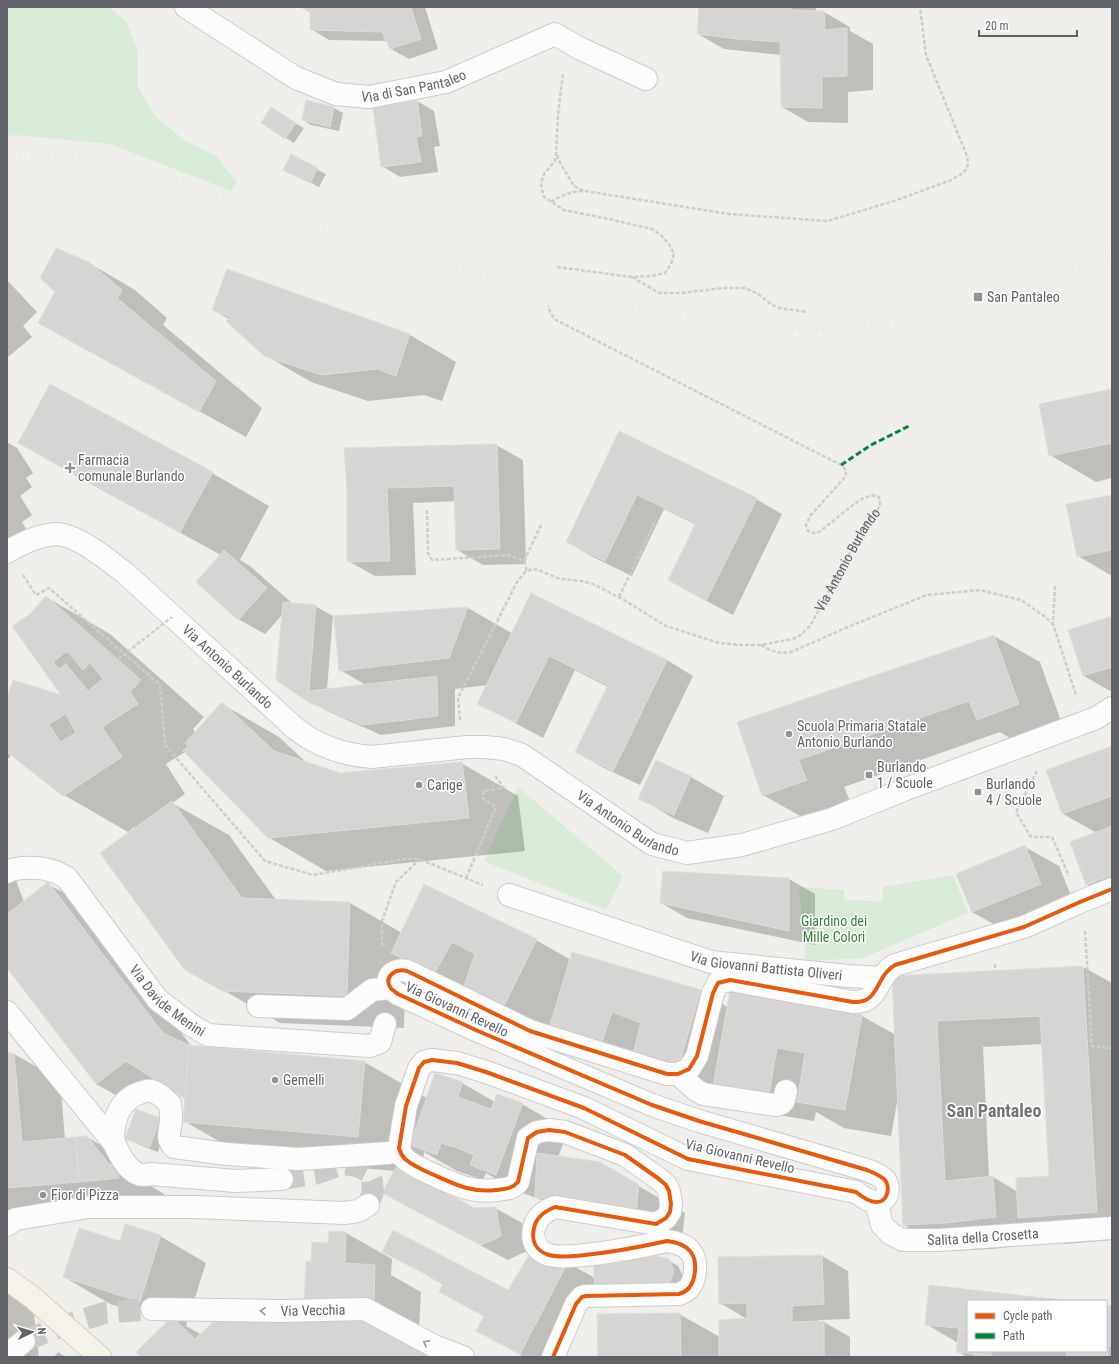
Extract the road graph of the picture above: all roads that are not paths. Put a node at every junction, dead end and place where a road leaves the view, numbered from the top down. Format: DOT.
graph roads {
  1 [pos="186,7"];
  2 [pos="646,79"];
  3 [pos="8,552"];
  4 [pos="1101,716"];
  5 [pos="7,872"];
  6 [pos="1112,889"];
  7 [pos="509,895"];
  8 [pos="882,978"];
  9 [pos="391,988"];
  10 [pos="258,1006"];
  11 [pos="7,1012"];
  12 [pos="385,1024"];
  13 [pos="678,1074"];
  14 [pos="786,1091"];
  15 [pos="114,1144"];
  16 [pos="399,1148"];
  17 [pos="282,1179"];
  18 [pos="876,1202"];
  19 [pos="368,1205"];
  20 [pos="7,1225"];
  21 [pos="1112,1228"];
  22 [pos="7,1279"];
  23 [pos="152,1309"];
  24 [pos="24,1341"];
  25 [pos="7,1355"];
  26 [pos="100,1357"];
  27 [pos="462,1357"];
  28 [pos="553,1357"];
  1 -- 2 [label="street, Via di San Pantaleo"];
  3 -- 4 [label="street, Via Antonio Burlando"];
  5 -- 12 [label="street, Via Davide Menini"];
  6 -- 8 [label="street"];
  7 -- 8 [label="street, Via Giovanni Battista Oliveri"];
  8 -- 13 [label="street"];
  9 -- 10 [label="street"];
  9 -- 13 [label="street, Via Giovanni Revello"];
  9 -- 18 [label="street, Via Giovanni Revello"];
  11 -- 15 [label="street"];
  13 -- 14 [label="street"];
  15 -- 16 [label="street"];
  15 -- 17 [label="street"];
  16 -- 18 [label="street, Via Giovanni Revello"];
  16 -- 28 [label="street"];
  18 -- 21 [label="street, Salita della Crosetta"];
  19 -- 20 [label="street"];
  22 -- 26 [label="main road"];
  27 -- 23 [label="street, Via Vecchia, one-way"];
  24 -- 25 [label="street"];
}
